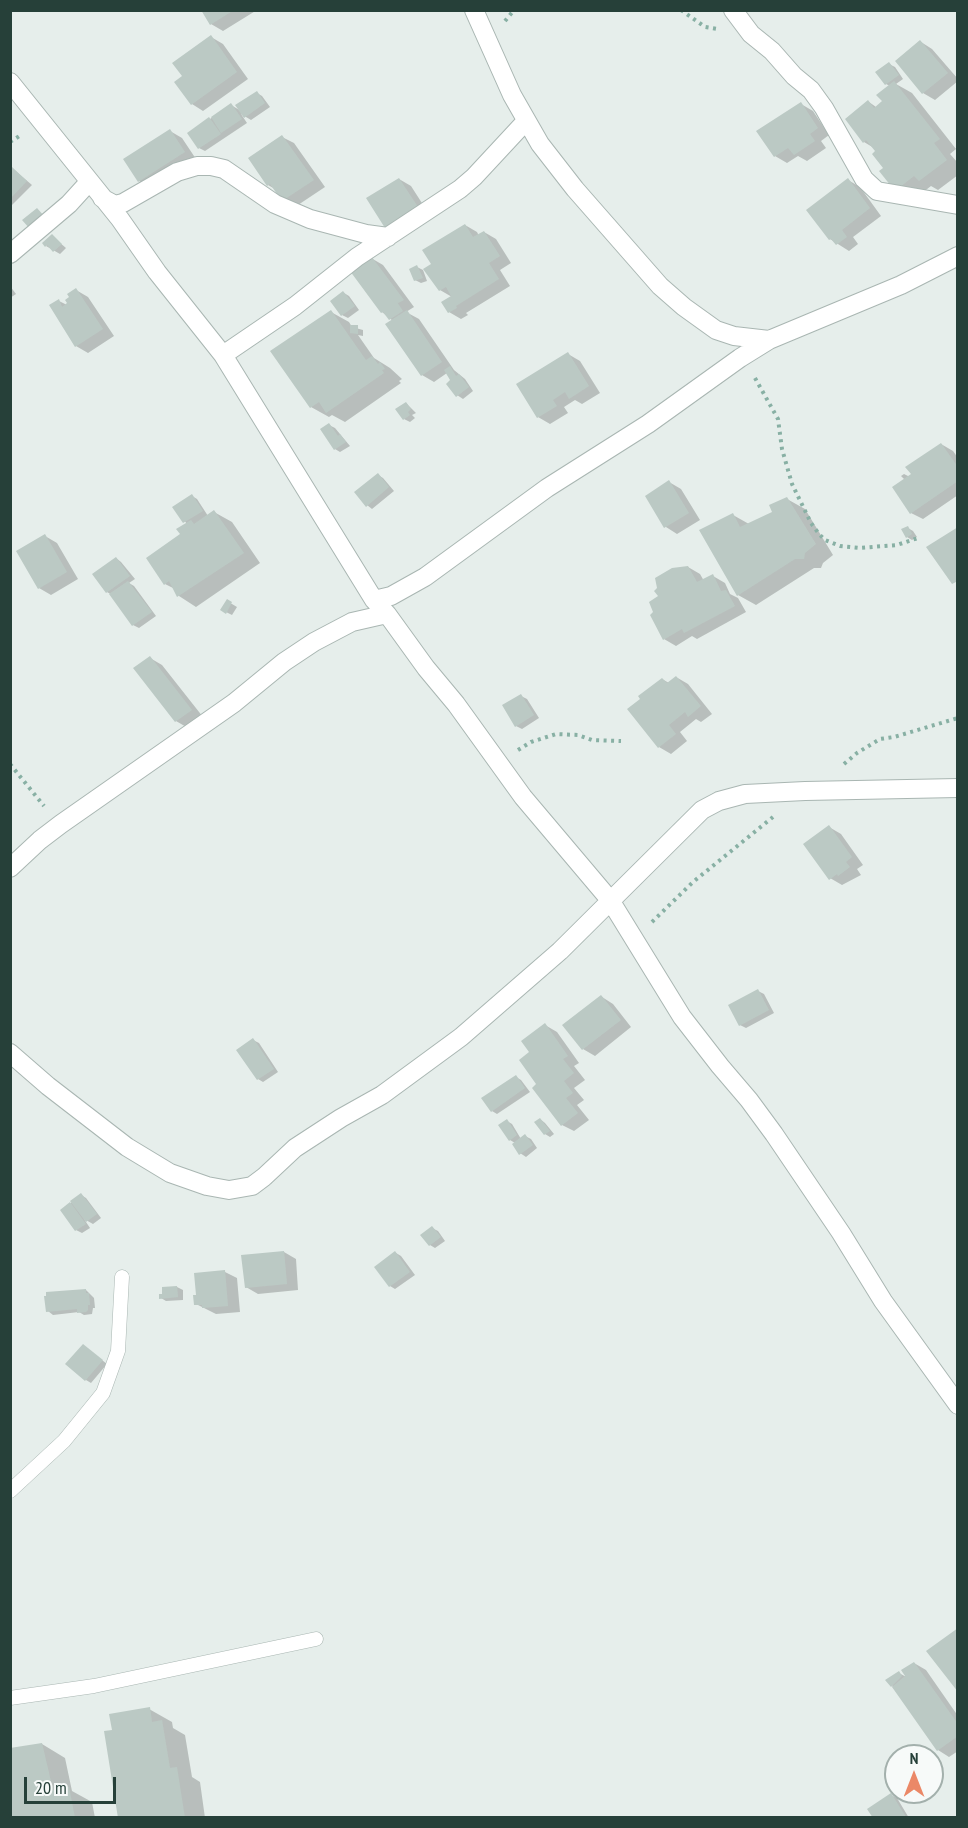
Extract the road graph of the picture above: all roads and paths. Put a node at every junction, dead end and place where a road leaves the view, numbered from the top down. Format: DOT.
graph roads {
  1 [pos="474,10"];
  2 [pos="733,10"];
  3 [pos="10,82"];
  4 [pos="526,121"];
  5 [pos="89,182"];
  6 [pos="101,197"];
  7 [pos="957,205"];
  8 [pos="388,237"];
  9 [pos="10,254"];
  10 [pos="957,256"];
  11 [pos="769,340"];
  12 [pos="223,355"];
  13 [pos="740,358"];
  14 [pos="918,538"];
  15 [pos="374,600"];
  16 [pos="387,614"];
  17 [pos="621,741"];
  18 [pos="497,762"];
  19 [pos="10,764"];
  20 [pos="957,788"];
  21 [pos="61,824"];
  22 [pos="10,868"];
  23 [pos="610,900"];
  24 [pos="10,1053"];
  25 [pos="122,1277"];
  26 [pos="957,1405"];
  27 [pos="10,1491"];
  28 [pos="316,1639"];
  29 [pos="10,1698"];
  1 -- 4 [label="street"];
  2 -- 7 [label="street"];
  3 -- 5 [label="street"];
  4 -- 8 [label="street"];
  4 -- 11 [label="street"];
  5 -- 6 [label="street"];
  5 -- 9 [label="street"];
  6 -- 8 [label="street"];
  6 -- 12 [label="street"];
  8 -- 12 [label="street"];
  10 -- 11 [label="street"];
  11 -- 13 [label="street"];
  12 -- 15 [label="street"];
  13 -- 14 [label="path"];
  13 -- 15 [label="street"];
  15 -- 16 [label="street"];
  16 -- 18 [label="street"];
  16 -- 21 [label="street"];
  17 -- 18 [label="path"];
  18 -- 23 [label="street"];
  19 -- 21 [label="path"];
  20 -- 23 [label="street"];
  21 -- 22 [label="street"];
  23 -- 24 [label="street"];
  23 -- 26 [label="street"];
  25 -- 27 [label="lane"];
  28 -- 29 [label="lane"];
}
